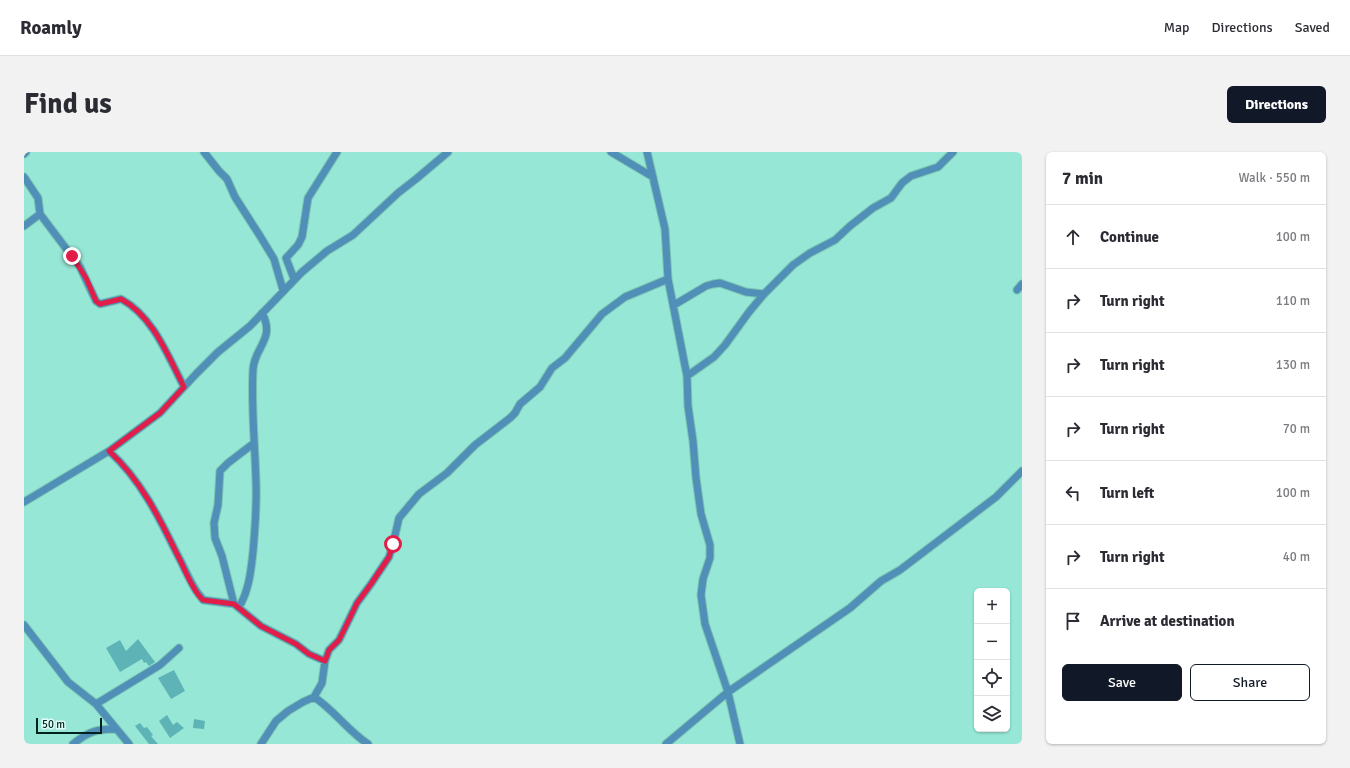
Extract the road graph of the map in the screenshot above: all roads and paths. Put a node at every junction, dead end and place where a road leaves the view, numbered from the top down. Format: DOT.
graph roads {
  1 [pos="204,152"];
  2 [pos="337,152"];
  3 [pos="448,152"];
  4 [pos="611,152"];
  5 [pos="647,152"];
  6 [pos="954,152"];
  7 [pos="24,177"];
  8 [pos="653,177"];
  9 [pos="40,214"];
  10 [pos="24,226"];
  11 [pos="286,258"];
  12 [pos="274,259"];
  13 [pos="294,279"];
  14 [pos="668,279"];
  15 [pos="1022,284"];
  16 [pos="283,290"];
  17 [pos="1017,290"];
  18 [pos="764,294"];
  19 [pos="674,305"];
  20 [pos="262,313"];
  21 [pos="687,376"];
  22 [pos="184,387"];
  23 [pos="254,443"];
  24 [pos="109,451"];
  25 [pos="1022,472"];
  26 [pos="24,502"];
  27 [pos="236,605"];
  28 [pos="24,625"];
  29 [pos="179,648"];
  30 [pos="325,661"];
  31 [pos="728,692"];
  32 [pos="314,697"];
  33 [pos="96,704"];
  34 [pos="115,729"];
  35 [pos="73,744"];
  36 [pos="129,744"];
  37 [pos="261,744"];
  38 [pos="368,744"];
  39 [pos="666,744"];
  40 [pos="740,744"];
  1 -- 12 [label="street"];
  2 -- 11 [label="street"];
  3 -- 13 [label="street"];
  4 -- 8 [label="street"];
  5 -- 8 [label="street"];
  6 -- 18 [label="street"];
  7 -- 9 [label="street"];
  8 -- 14 [label="street"];
  9 -- 10 [label="street"];
  9 -- 22 [label="street"];
  11 -- 12 [label="street"];
  11 -- 13 [label="street"];
  12 -- 16 [label="street"];
  13 -- 16 [label="street"];
  14 -- 19 [label="street"];
  14 -- 30 [label="street"];
  15 -- 17 [label="street"];
  16 -- 20 [label="street"];
  18 -- 19 [label="street"];
  18 -- 21 [label="street"];
  19 -- 21 [label="street"];
  20 -- 22 [label="street"];
  20 -- 23 [label="street"];
  21 -- 31 [label="street"];
  22 -- 24 [label="street"];
  23 -- 27 [label="street"];
  23 -- 27 [label="street"];
  24 -- 26 [label="street"];
  24 -- 27 [label="street"];
  25 -- 31 [label="street"];
  27 -- 30 [label="street"];
  28 -- 33 [label="street"];
  29 -- 33 [label="street"];
  30 -- 32 [label="street"];
  31 -- 39 [label="street"];
  31 -- 40 [label="street"];
  32 -- 37 [label="street"];
  32 -- 38 [label="street"];
  33 -- 34 [label="street"];
  34 -- 35 [label="street"];
  34 -- 36 [label="street"];
}
